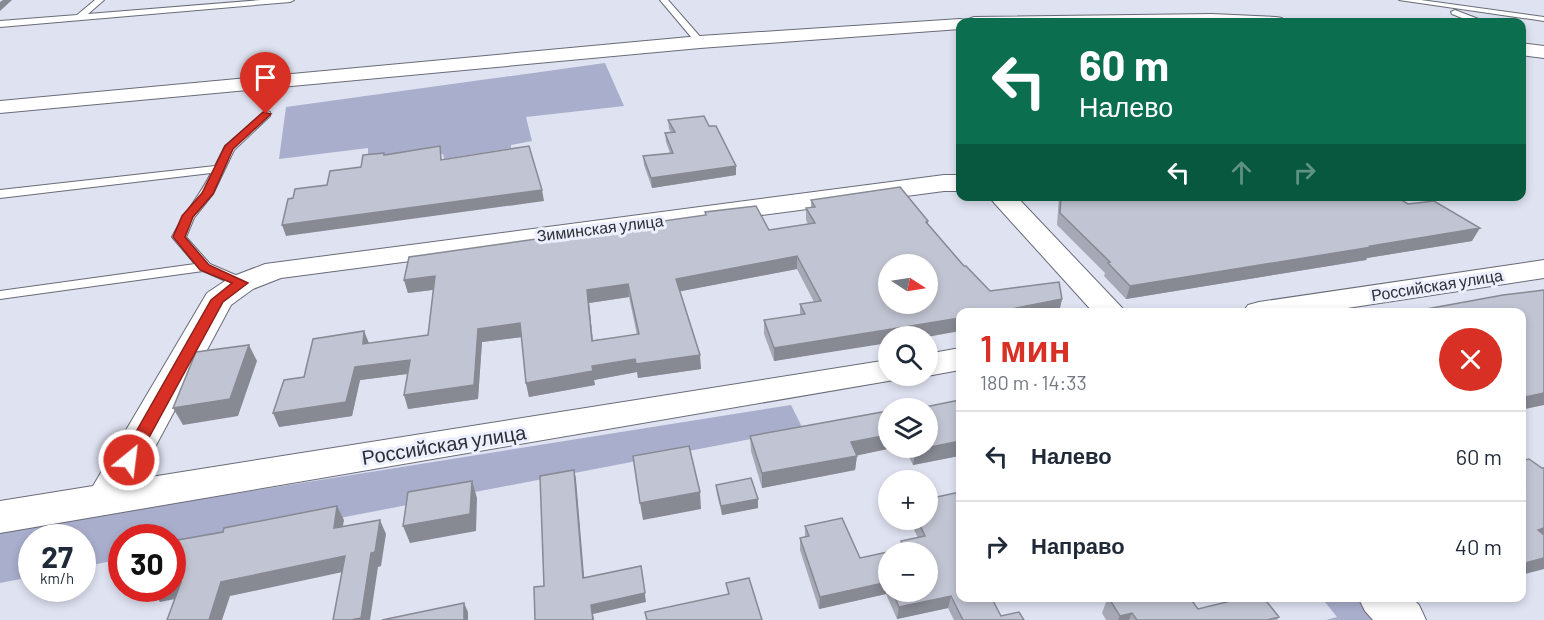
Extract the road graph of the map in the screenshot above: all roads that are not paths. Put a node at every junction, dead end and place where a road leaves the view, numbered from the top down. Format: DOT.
graph roads {
  1 [pos="100,0"];
  2 [pos="290,0"];
  3 [pos="664,0"];
  4 [pos="1403,0"];
  5 [pos="1409,0"];
  6 [pos="1439,5"];
  7 [pos="80,17"];
  8 [pos="1469,18"];
  9 [pos="1544,19"];
  10 [pos="0,24"];
  11 [pos="956,24"];
  12 [pos="700,42"];
  13 [pos="1526,50"];
  14 [pos="1544,52"];
  15 [pos="0,107"];
  16 [pos="266,114"];
  17 [pos="219,169"];
  18 [pos="956,183"];
  19 [pos="0,194"];
  20 [pos="1005,201"];
  21 [pos="205,267"];
  22 [pos="1544,269"];
  23 [pos="242,283"];
  24 [pos="0,296"];
  25 [pos="1106,308"];
  26 [pos="1286,308"];
  27 [pos="956,360"];
  28 [pos="938,363"];
  29 [pos="878,373"];
  30 [pos="106,500"];
  31 [pos="0,517"];
  32 [pos="1386,602"];
  33 [pos="1403,620"];
  1 -- 7 [label="lane"];
  2 -- 7 [label="lane"];
  3 -- 12 [label="lane"];
  4 -- 5 [label="lane"];
  5 -- 6 [label="lane"];
  6 -- 8 [label="lane"];
  6 -- 9 [label="lane"];
  7 -- 10 [label="lane"];
  11 -- 12 [label="street"];
  12 -- 15 [label="street"];
  13 -- 14 [label="street"];
  16 -- 17 [label="lane"];
  17 -- 19 [label="lane"];
  17 -- 21 [label="lane"];
  18 -- 23 [label="street, Зиминская улица"];
  20 -- 25 [label="street"];
  21 -- 23 [label="lane"];
  21 -- 24 [label="lane"];
  22 -- 26 [label="street, Российская улица"];
  23 -- 30 [label="street, Зиминская улица"];
  27 -- 28 [label="street"];
  29 -- 30 [label="street, Российская улица"];
  30 -- 31 [label="street, Российская улица"];
  32 -- 33 [label="street"];
}
